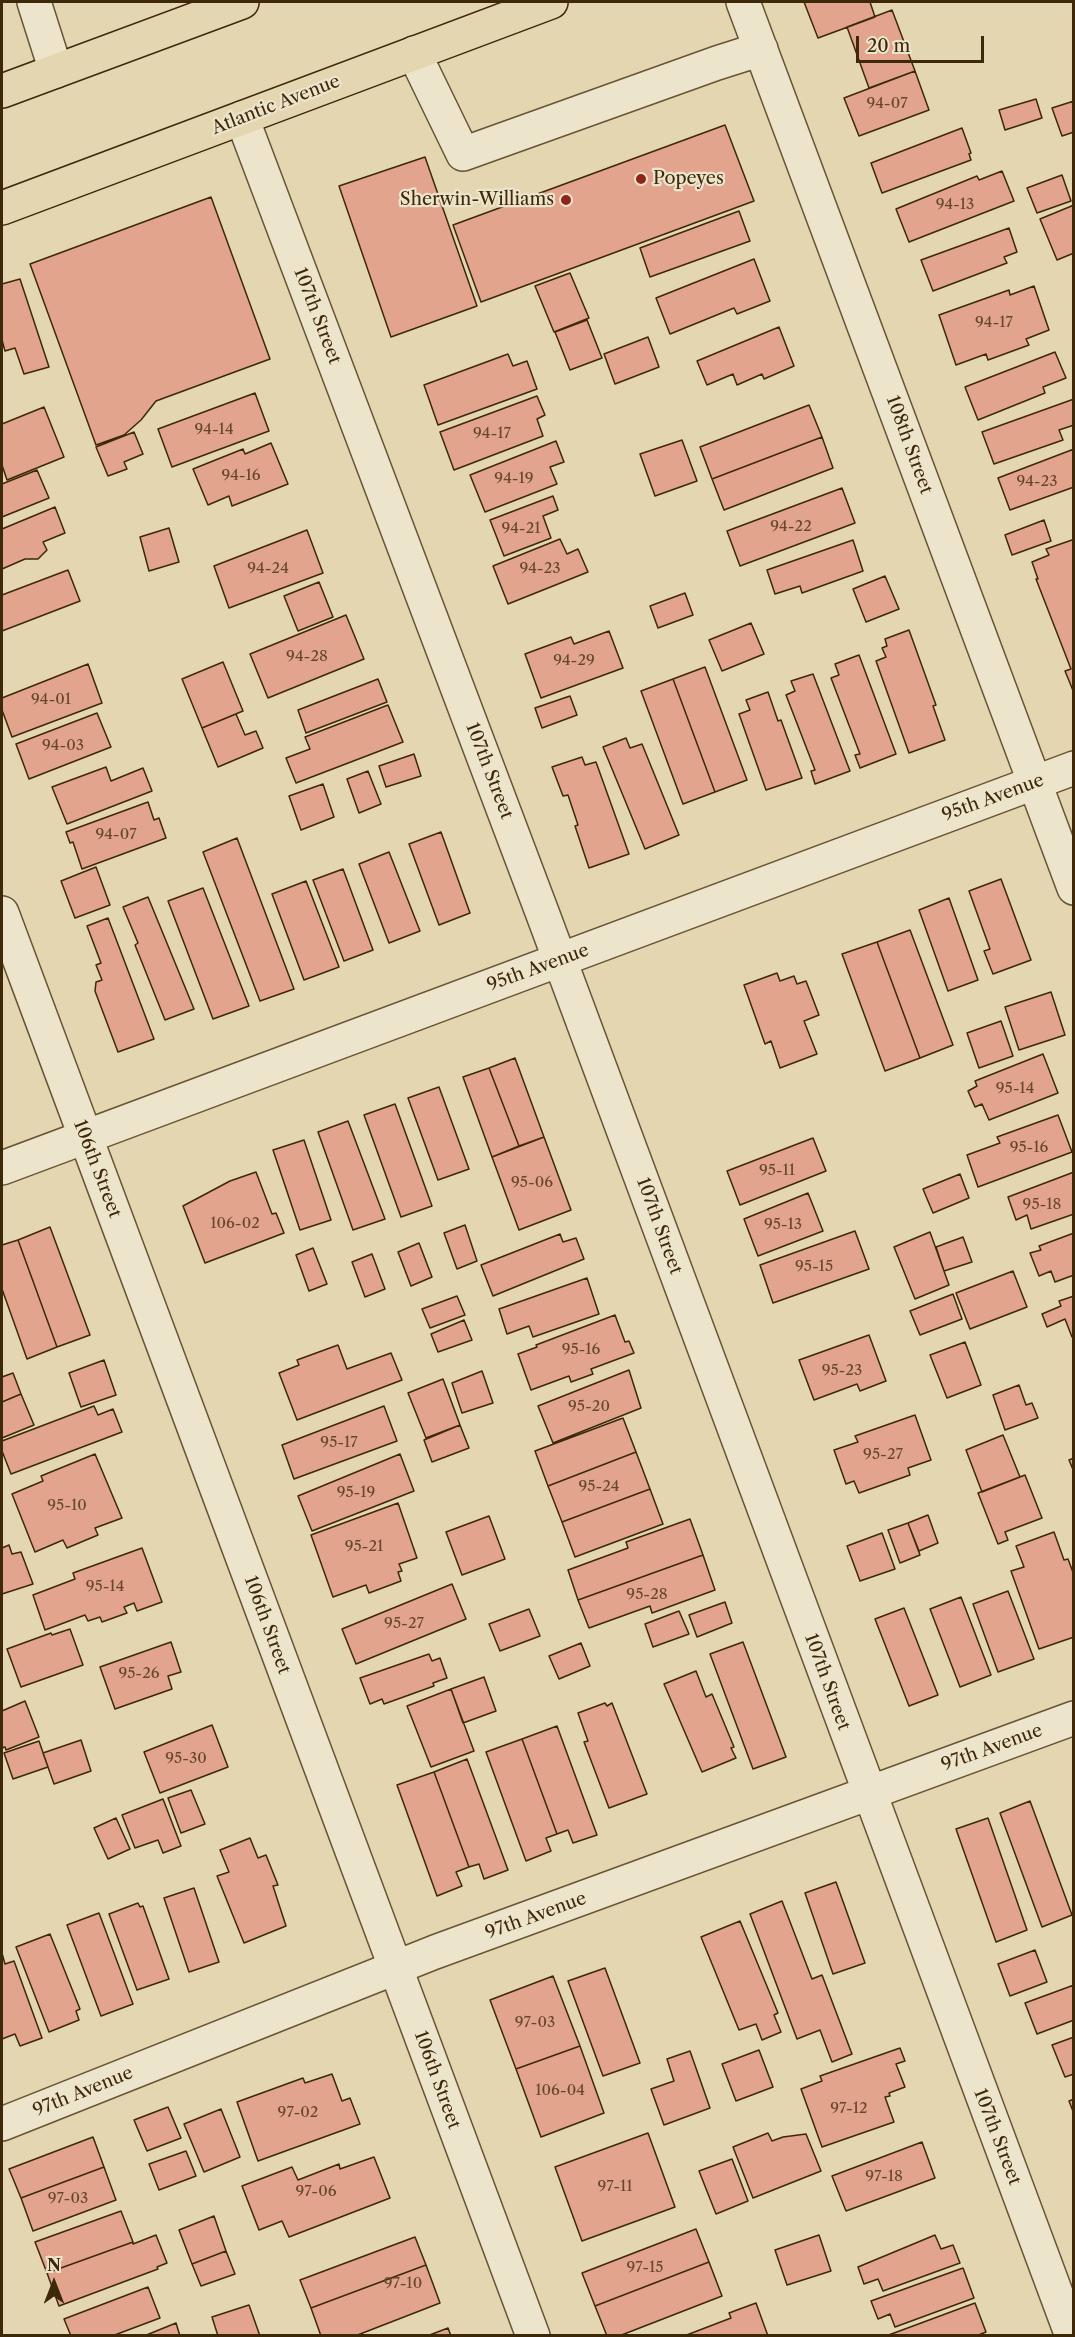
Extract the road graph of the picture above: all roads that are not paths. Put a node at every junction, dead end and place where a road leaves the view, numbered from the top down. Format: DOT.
graph roads {
  1 [pos="34,2"];
  2 [pos="242,2"];
  3 [pos="552,2"];
  4 [pos="743,2"];
  5 [pos="761,50"];
  6 [pos="414,53"];
  7 [pos="56,71"];
  8 [pos="2,91"];
  9 [pos="242,118"];
  10 [pos="2,208"];
  11 [pos="1074,768"];
  12 [pos="1035,783"];
  13 [pos="1074,888"];
  14 [pos="2,913"];
  15 [pos="560,960"];
  16 [pos="85,1137"];
  17 [pos="2,1168"];
  18 [pos="1074,1718"];
  19 [pos="869,1794"];
  20 [pos="395,1968"];
  21 [pos="2,2124"];
  22 [pos="533,2336"];
  23 [pos="1072,2336"];
  1 -- 7 [label="street"];
  2 -- 7 [label="main road"];
  3 -- 6 [label="main road, Atlantic Avenue"];
  4 -- 5 [label="street, 108th Street"];
  5 -- 6 [label="street"];
  5 -- 12 [label="street, 108th Street"];
  6 -- 9 [label="main road, Atlantic Avenue"];
  7 -- 8 [label="main road"];
  9 -- 10 [label="main road, Atlantic Avenue"];
  9 -- 15 [label="street, 107th Street"];
  11 -- 12 [label="street, 95th Avenue"];
  12 -- 13 [label="street, 108th Street"];
  12 -- 15 [label="street, 95th Avenue"];
  14 -- 16 [label="street, 106th Street"];
  15 -- 16 [label="street, 95th Avenue"];
  15 -- 19 [label="street, 107th Street"];
  16 -- 17 [label="street, 95th Avenue"];
  16 -- 20 [label="street, 106th Street"];
  18 -- 19 [label="street, 97th Avenue"];
  19 -- 20 [label="street, 97th Avenue"];
  19 -- 23 [label="street, 107th Street"];
  20 -- 21 [label="street, 97th Avenue"];
  20 -- 22 [label="street, 106th Street"];
}
